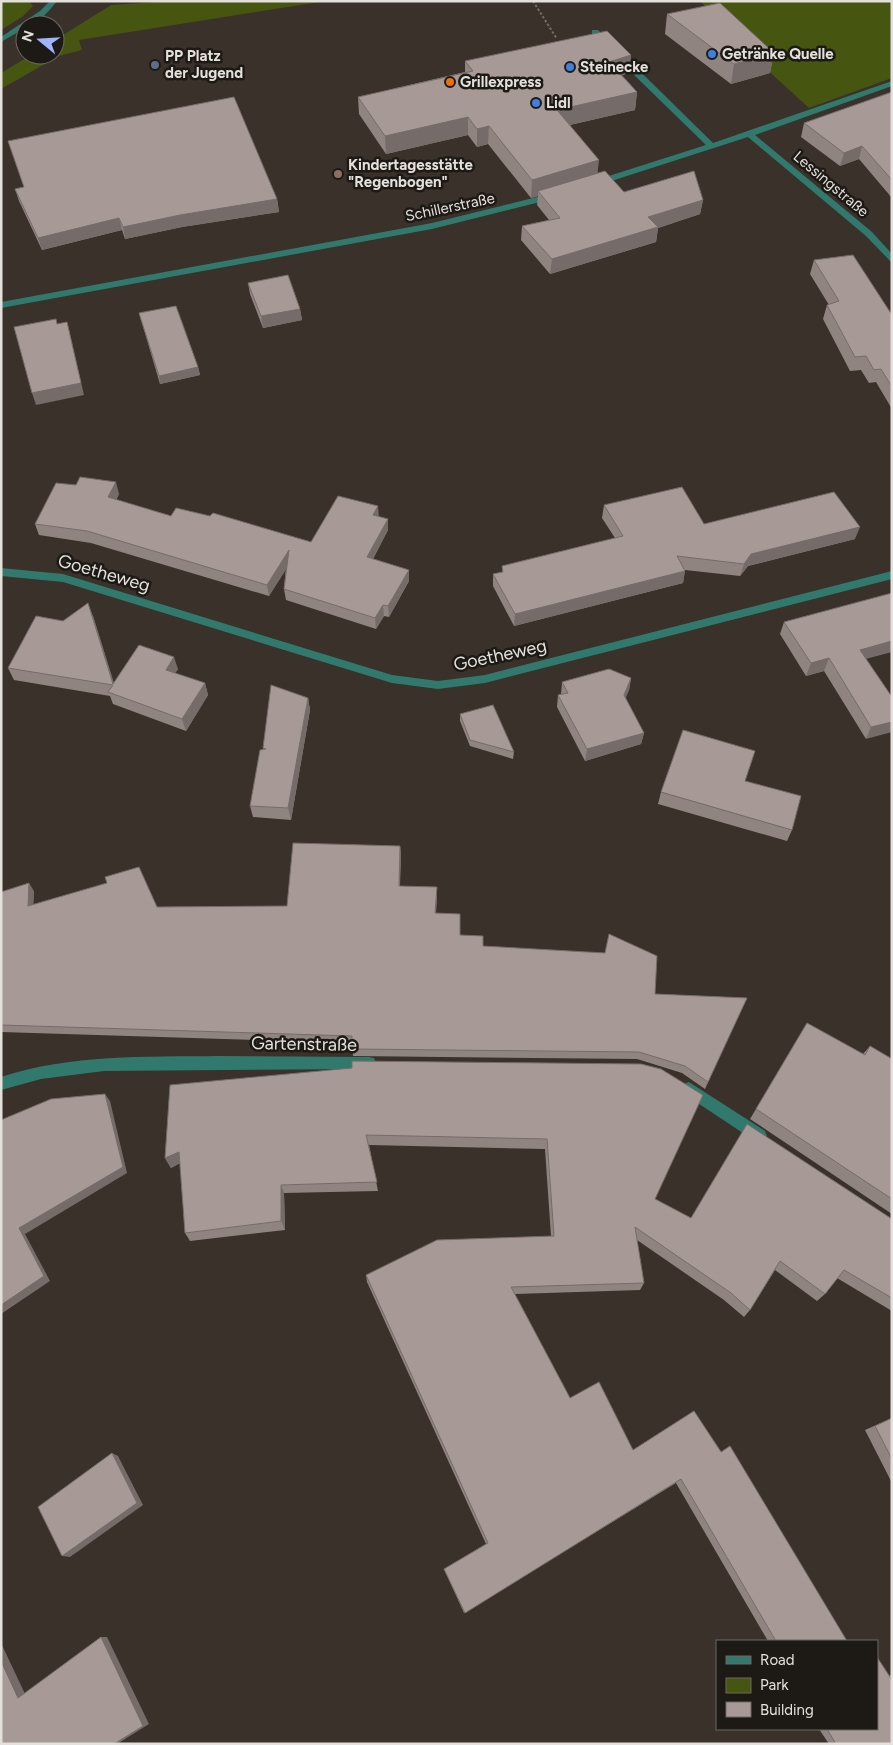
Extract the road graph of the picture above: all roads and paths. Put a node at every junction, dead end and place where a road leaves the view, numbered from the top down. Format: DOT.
graph roads {
  1 [pos="54,1"];
  2 [pos="533,1"];
  3 [pos="595,32"];
  4 [pos="557,39"];
  5 [pos="1,40"];
  6 [pos="892,83"];
  7 [pos="749,134"];
  8 [pos="712,146"];
  9 [pos="590,185"];
  10 [pos="563,194"];
  11 [pos="892,260"];
  12 [pos="1,305"];
  13 [pos="1,572"];
  14 [pos="892,575"];
  15 [pos="382,1064"];
  16 [pos="676,1080"];
  17 [pos="1,1084"];
  18 [pos="775,1146"];
  1 -- 5 [label="street"];
  2 -- 4 [label="path"];
  3 -- 8 [label="street"];
  6 -- 7 [label="street"];
  7 -- 8 [label="street"];
  7 -- 11 [label="street, Lessingstraße"];
  8 -- 9 [label="street"];
  10 -- 12 [label="street, Schillerstraße"];
  13 -- 14 [label="street, Goetheweg"];
  15 -- 17 [label="street, Gartenstraße"];
  16 -- 18 [label="street"];
}
